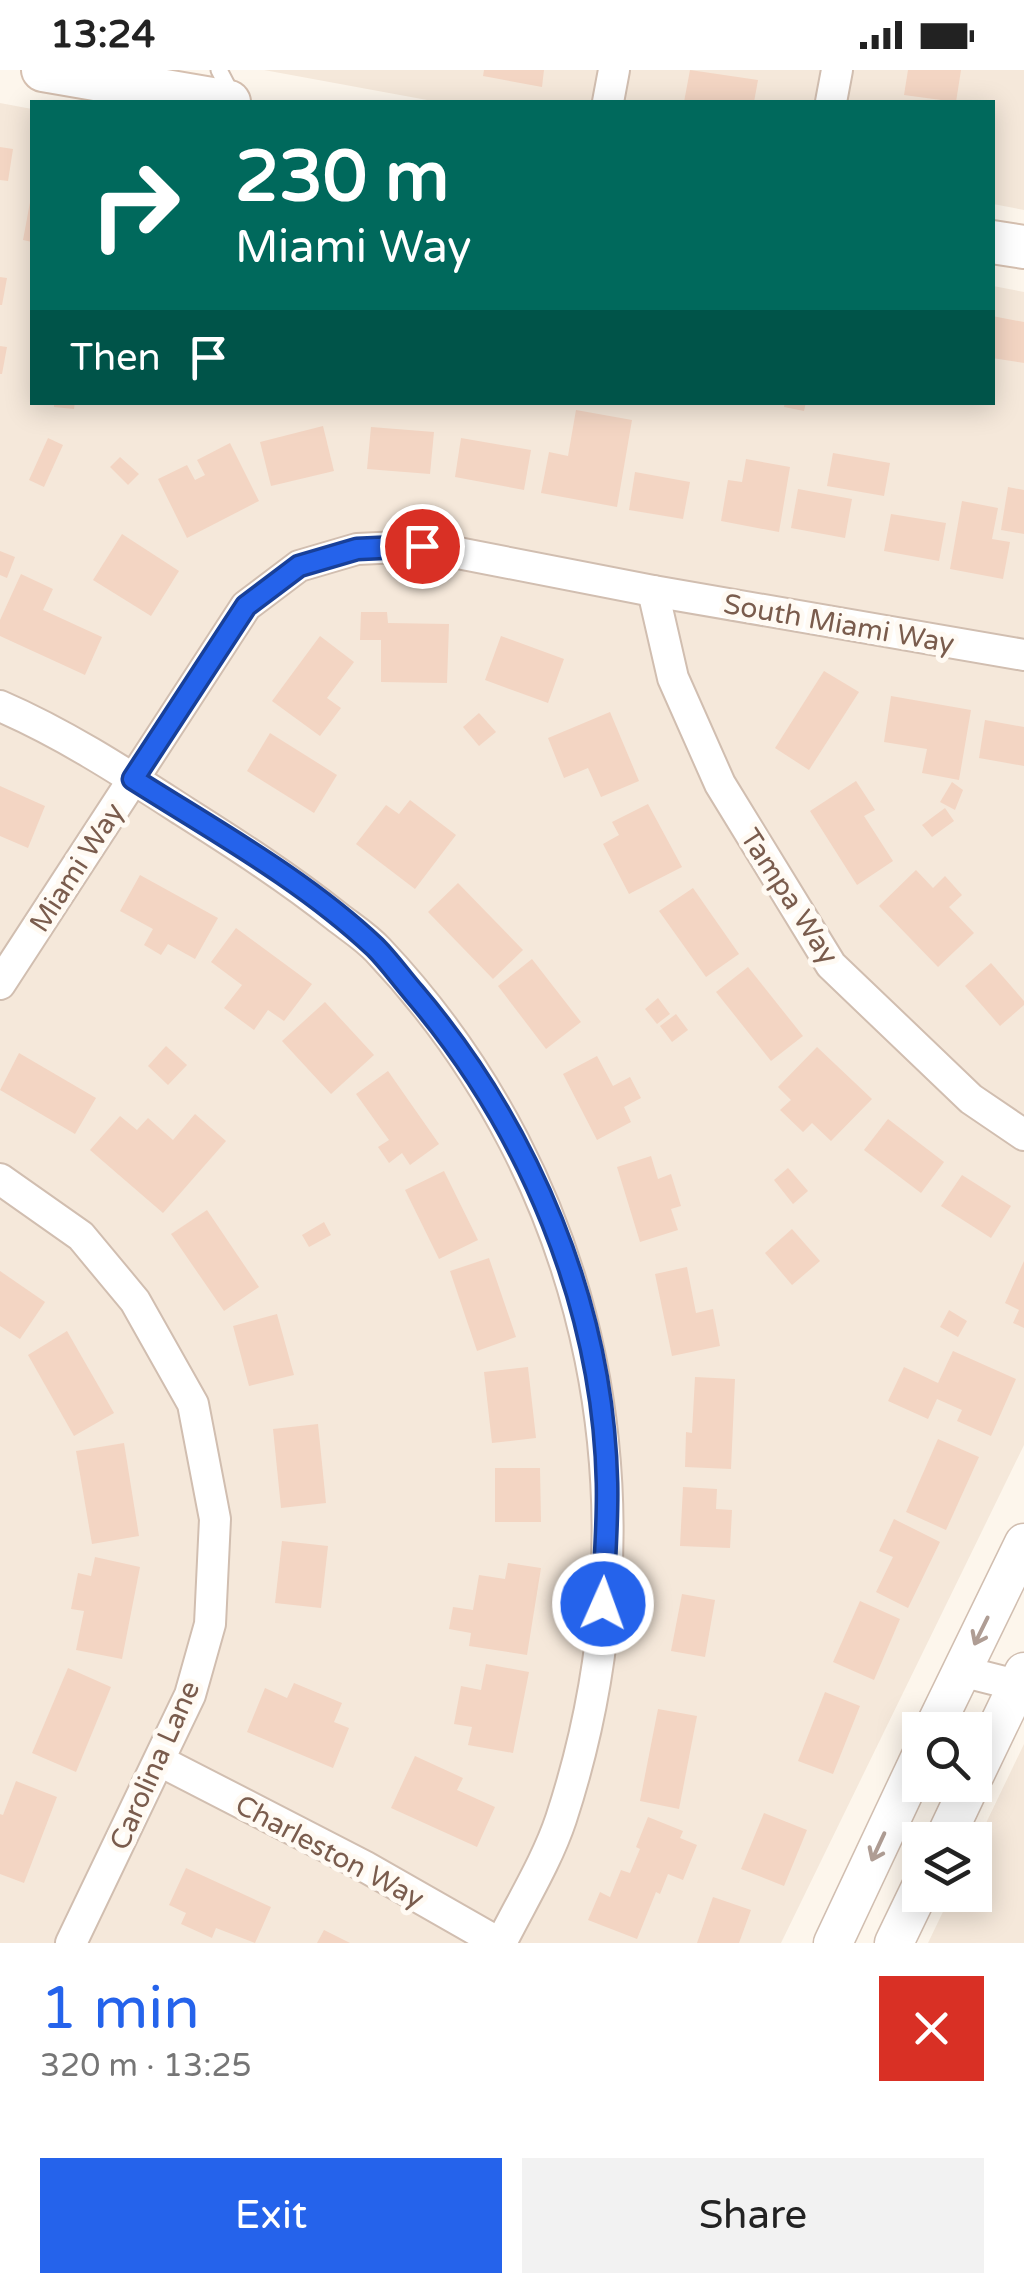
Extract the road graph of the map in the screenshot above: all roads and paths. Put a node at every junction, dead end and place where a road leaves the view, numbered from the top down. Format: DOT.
graph roads {
  1 [pos="43,70"];
  2 [pos="219,70"];
  3 [pos="614,70"];
  4 [pos="837,70"];
  5 [pos="216,100"];
  6 [pos="235,100"];
  7 [pos="608,100"];
  8 [pos="831,100"];
  9 [pos="653,590"];
  10 [pos="1024,655"];
  11 [pos="0,706"];
  12 [pos="133,779"];
  13 [pos="0,984"];
  14 [pos="1024,1135"];
  15 [pos="0,1179"];
  16 [pos="1024,1543"];
  17 [pos="961,1671"];
  18 [pos="1022,1682"];
  19 [pos="942,1712"];
  20 [pos="992,1741"];
  21 [pos="160,1761"];
  22 [pos="902,1796"];
  23 [pos="909,1912"];
  24 [pos="71,1943"];
  25 [pos="500,1943"];
  26 [pos="833,1943"];
  27 [pos="894,1943"];
  1 -- 5 [label="main road"];
  2 -- 6 [label="lane"];
  3 -- 7 [label="street"];
  4 -- 8 [label="street"];
  9 -- 10 [label="street, South Miami Way"];
  9 -- 12 [label="street, Miami Way"];
  9 -- 14 [label="street, Tampa Way"];
  11 -- 12 [label="street"];
  12 -- 13 [label="street, Miami Way"];
  12 -- 25 [label="street"];
  15 -- 21 [label="street, Carolina Lane"];
  16 -- 17 [label="street, one-way"];
  17 -- 18 [label="street"];
  17 -- 19 [label="street"];
  18 -- 20 [label="street"];
  21 -- 24 [label="street, Carolina Lane"];
  21 -- 25 [label="street, Charleston Way"];
  22 -- 26 [label="street, one-way"];
  23 -- 27 [label="street"];
}
